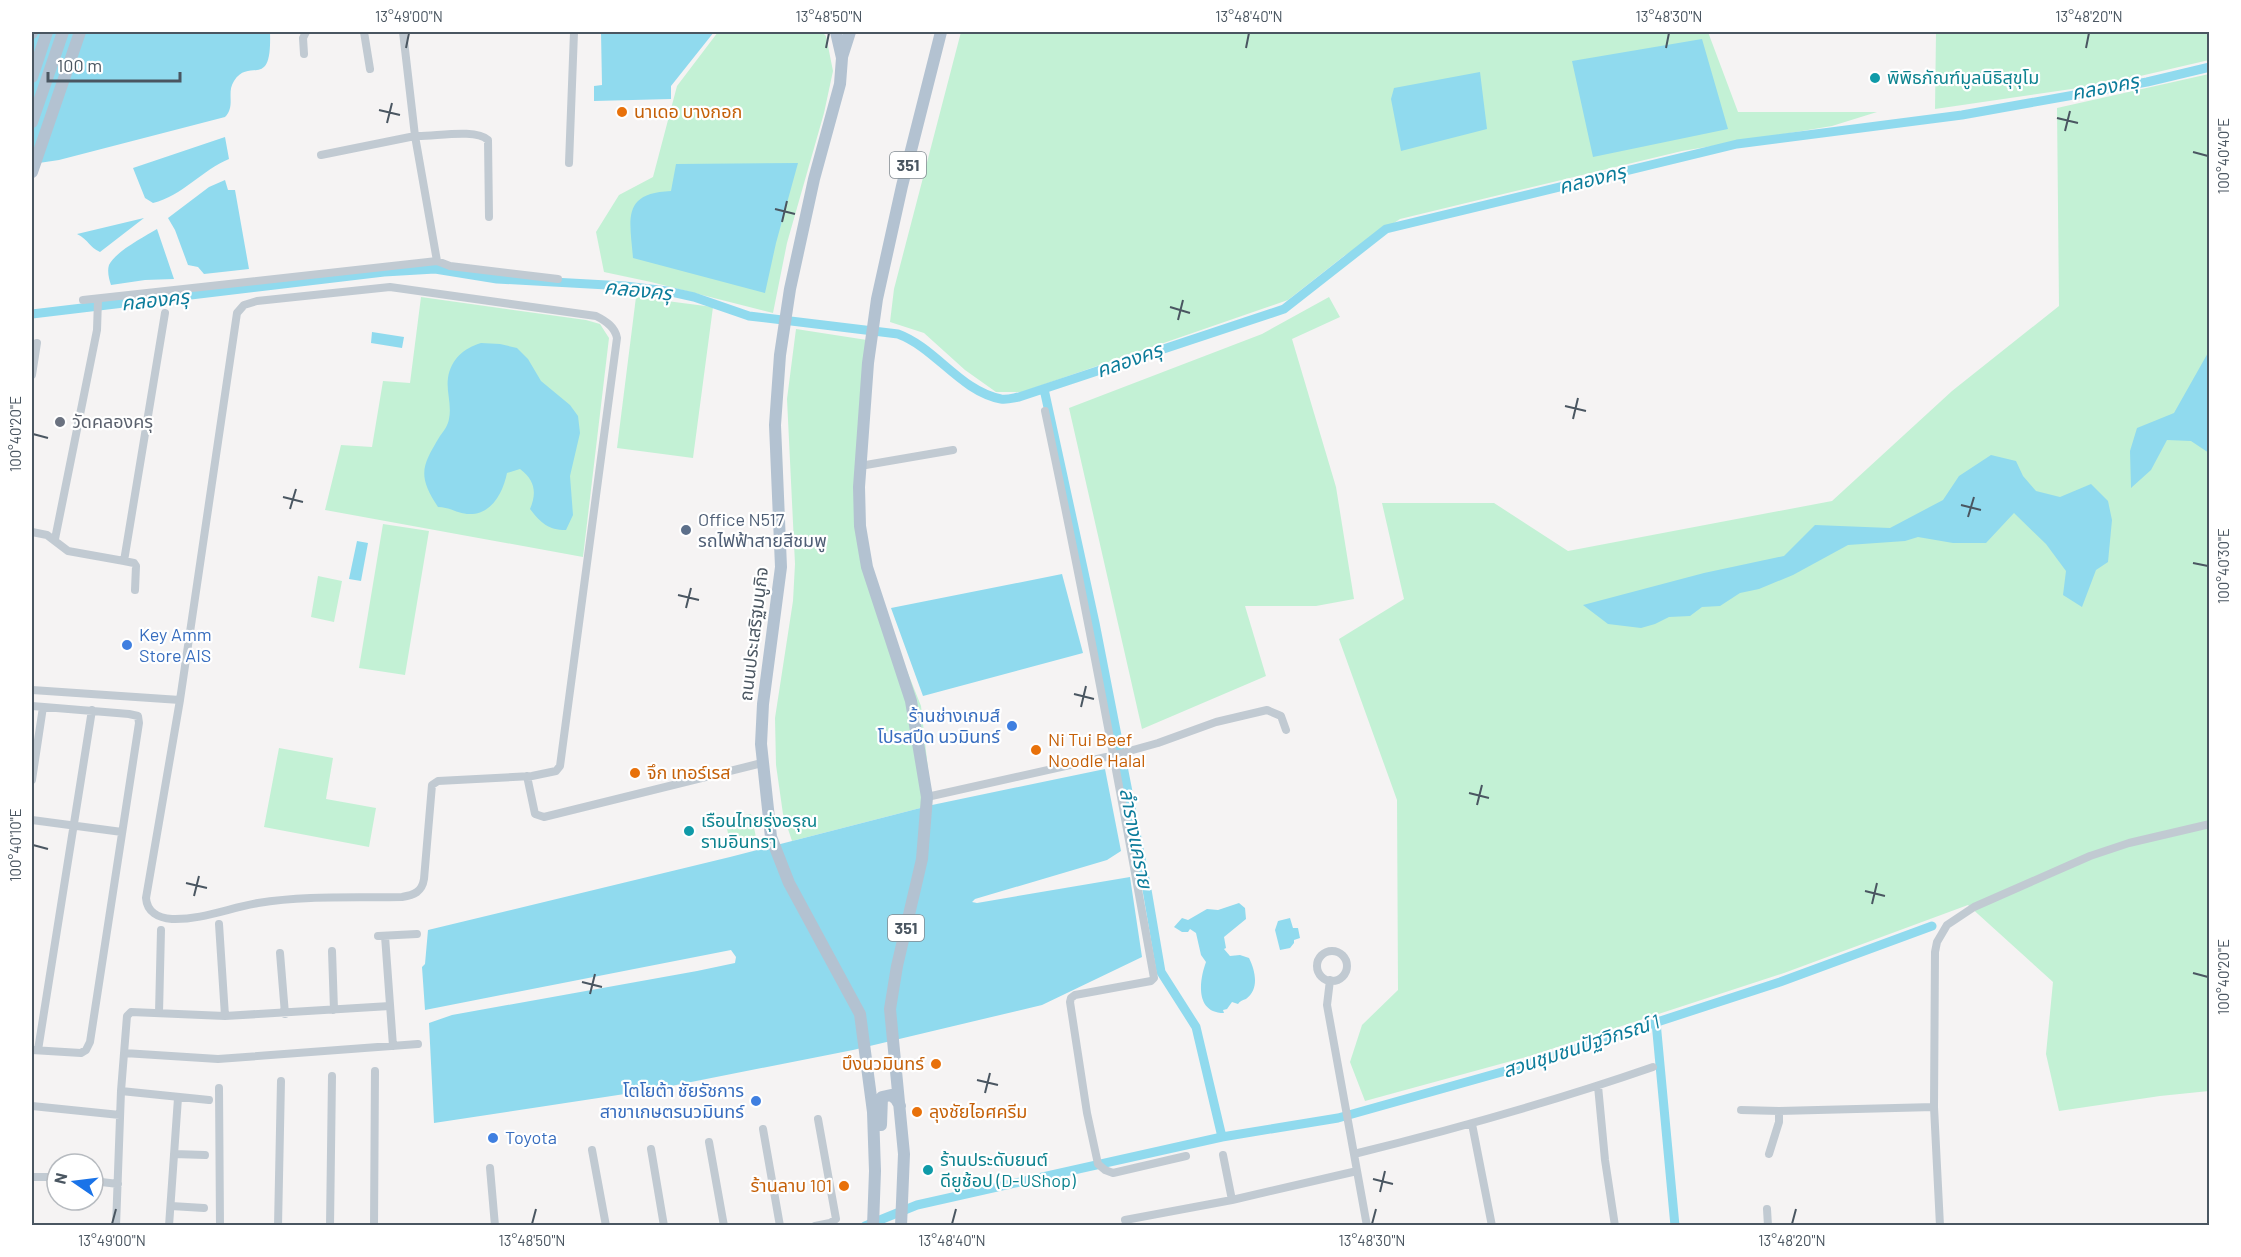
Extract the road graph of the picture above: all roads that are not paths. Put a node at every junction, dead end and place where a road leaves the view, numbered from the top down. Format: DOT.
graph roads {
  1 [pos="47,32"];
  2 [pos="63,32"];
  3 [pos="71,32"];
  4 [pos="80,32"];
  5 [pos="306,32"];
  6 [pos="364,32"];
  7 [pos="403,32"];
  8 [pos="574,32"];
  9 [pos="836,32"];
  10 [pos="850,32"];
  11 [pos="941,32"];
  12 [pos="74,48"];
  13 [pos="304,54"];
  14 [pos="842,58"];
  15 [pos="370,69"];
  16 [pos="32,77"];
  17 [pos="32,122"];
  18 [pos="415,136"];
  19 [pos="321,155"];
  20 [pos="570,163"];
  21 [pos="32,172"];
  22 [pos="489,217"];
  23 [pos="437,261"];
  24 [pos="558,279"];
  25 [pos="83,300"];
  26 [pos="98,301"];
  27 [pos="165,313"];
  28 [pos="37,343"];
  29 [pos="32,375"];
  30 [pos="1045,411"];
  31 [pos="953,450"];
  32 [pos="860,466"];
  33 [pos="32,532"];
  34 [pos="56,539"];
  35 [pos="124,561"];
  36 [pos="135,590"];
  37 [pos="32,690"];
  38 [pos="180,700"];
  39 [pos="32,706"];
  40 [pos="43,707"];
  41 [pos="92,710"];
  42 [pos="1286,730"];
  43 [pos="1119,754"];
  44 [pos="762,763"];
  45 [pos="527,776"];
  46 [pos="32,780"];
  47 [pos="926,800"];
  48 [pos="32,820"];
  49 [pos="2210,824"];
  50 [pos="74,825"];
  51 [pos="122,832"];
  52 [pos="219,924"];
  53 [pos="160,930"];
  54 [pos="417,934"];
  55 [pos="332,951"];
  56 [pos="280,953"];
  57 [pos="1330,980"];
  58 [pos="390,1006"];
  59 [pos="334,1010"];
  60 [pos="159,1013"];
  61 [pos="285,1014"];
  62 [pos="225,1016"];
  63 [pos="418,1044"];
  64 [pos="393,1046"];
  65 [pos="35,1050"];
  66 [pos="124,1053"];
  67 [pos="1653,1067"];
  68 [pos="375,1071"];
  69 [pos="332,1076"];
  70 [pos="280,1081"];
  71 [pos="1598,1086"];
  72 [pos="219,1088"];
  73 [pos="121,1091"];
  74 [pos="178,1098"];
  75 [pos="209,1100"];
  76 [pos="32,1106"];
  77 [pos="900,1107"];
  78 [pos="1934,1107"];
  79 [pos="1741,1110"];
  80 [pos="1779,1111"];
  81 [pos="120,1115"];
  82 [pos="818,1119"];
  83 [pos="1472,1124"];
  84 [pos="763,1129"];
  85 [pos="710,1142"];
  86 [pos="651,1149"];
  87 [pos="592,1150"];
  88 [pos="174,1154"];
  89 [pos="1354,1154"];
  90 [pos="1770,1154"];
  91 [pos="205,1155"];
  92 [pos="1223,1155"];
  93 [pos="1186,1156"];
  94 [pos="490,1168"];
  95 [pos="1357,1171"];
  96 [pos="105,1182"];
  97 [pos="118,1184"];
  98 [pos="1232,1200"];
  99 [pos="171,1206"];
  100 [pos="204,1208"];
  101 [pos="1767,1209"];
  102 [pos="901,1219"];
  103 [pos="875,1220"];
  104 [pos="1125,1220"];
  105 [pos="116,1226"];
  106 [pos="169,1226"];
  107 [pos="220,1226"];
  108 [pos="278,1226"];
  109 [pos="330,1226"];
  110 [pos="374,1226"];
  111 [pos="495,1226"];
  112 [pos="606,1226"];
  113 [pos="664,1226"];
  114 [pos="724,1226"];
  115 [pos="780,1226"];
  116 [pos="815,1226"];
  117 [pos="1367,1226"];
  118 [pos="1492,1226"];
  119 [pos="1615,1226"];
  120 [pos="1768,1226"];
  121 [pos="1940,1226"];
  1 -- 16 [label="main road"];
  2 -- 17 [label="main road"];
  3 -- 12 [label="main road"];
  4 -- 12 [label="main road"];
  5 -- 13 [label="street"];
  6 -- 15 [label="street"];
  7 -- 18 [label="street"];
  8 -- 20 [label="street"];
  9 -- 14 [label="main road, ถนนประเสริฐมนูกิจ"];
  10 -- 14 [label="main road"];
  11 -- 32 [label="main road, 351"];
  12 -- 21 [label="main road"];
  14 -- 44 [label="main road, ถนนประเสริฐมนูกิจ"];
  18 -- 19 [label="street"];
  18 -- 22 [label="street"];
  18 -- 23 [label="street"];
  23 -- 24 [label="street"];
  23 -- 26 [label="street"];
  25 -- 26 [label="street"];
  26 -- 34 [label="street"];
  27 -- 35 [label="street"];
  28 -- 29 [label="street"];
  30 -- 43 [label="street"];
  31 -- 32 [label="street"];
  32 -- 47 [label="main road, 351"];
  33 -- 34 [label="street"];
  34 -- 35 [label="street"];
  35 -- 36 [label="street"];
  37 -- 38 [label="street"];
  38 -- 45 [label="street"];
  38 -- 45 [label="street"];
  39 -- 40 [label="street"];
  40 -- 41 [label="street"];
  40 -- 46 [label="street"];
  41 -- 50 [label="street"];
  41 -- 51 [label="street"];
  42 -- 43 [label="street"];
  43 -- 47 [label="street"];
  43 -- 93 [label="street"];
  44 -- 45 [label="street"];
  44 -- 103 [label="main road, ถนนประเสริฐมนูกิจ"];
  47 -- 77 [label="main road, 351"];
  48 -- 50 [label="street"];
  49 -- 78 [label="street"];
  50 -- 51 [label="street"];
  50 -- 65 [label="street"];
  51 -- 65 [label="street"];
  52 -- 62 [label="street"];
  53 -- 60 [label="street"];
  54 -- 58 [label="street"];
  55 -- 59 [label="street"];
  56 -- 61 [label="street"];
  57 -- 89 [label="street"];
  58 -- 59 [label="street"];
  58 -- 64 [label="street"];
  59 -- 61 [label="street"];
  60 -- 62 [label="street"];
  60 -- 66 [label="street"];
  61 -- 62 [label="street"];
  63 -- 64 [label="street"];
  64 -- 66 [label="street"];
  66 -- 73 [label="street"];
  67 -- 71 [label="street"];
  68 -- 110 [label="street"];
  69 -- 109 [label="street"];
  70 -- 108 [label="street"];
  71 -- 83 [label="street"];
  71 -- 119 [label="street"];
  72 -- 107 [label="street"];
  73 -- 74 [label="street"];
  73 -- 81 [label="street"];
  74 -- 75 [label="street"];
  74 -- 88 [label="street"];
  76 -- 81 [label="street"];
  77 -- 102 [label="main road, 351"];
  77 -- 103 [label="main road"];
  78 -- 80 [label="street"];
  78 -- 121 [label="street"];
  79 -- 80 [label="street"];
  80 -- 90 [label="street"];
  81 -- 97 [label="street"];
  82 -- 116 [label="street"];
  83 -- 89 [label="street"];
  83 -- 118 [label="street"];
  84 -- 115 [label="street"];
  85 -- 114 [label="street"];
  86 -- 113 [label="street"];
  87 -- 112 [label="street"];
  88 -- 91 [label="street"];
  88 -- 99 [label="street"];
  89 -- 95 [label="street"];
  92 -- 98 [label="street"];
  94 -- 111 [label="street"];
  95 -- 98 [label="street"];
  95 -- 117 [label="street"];
  96 -- 97 [label="street"];
  97 -- 105 [label="street"];
  98 -- 104 [label="street"];
  99 -- 100 [label="street"];
  99 -- 106 [label="street"];
  101 -- 120 [label="street"];
}
